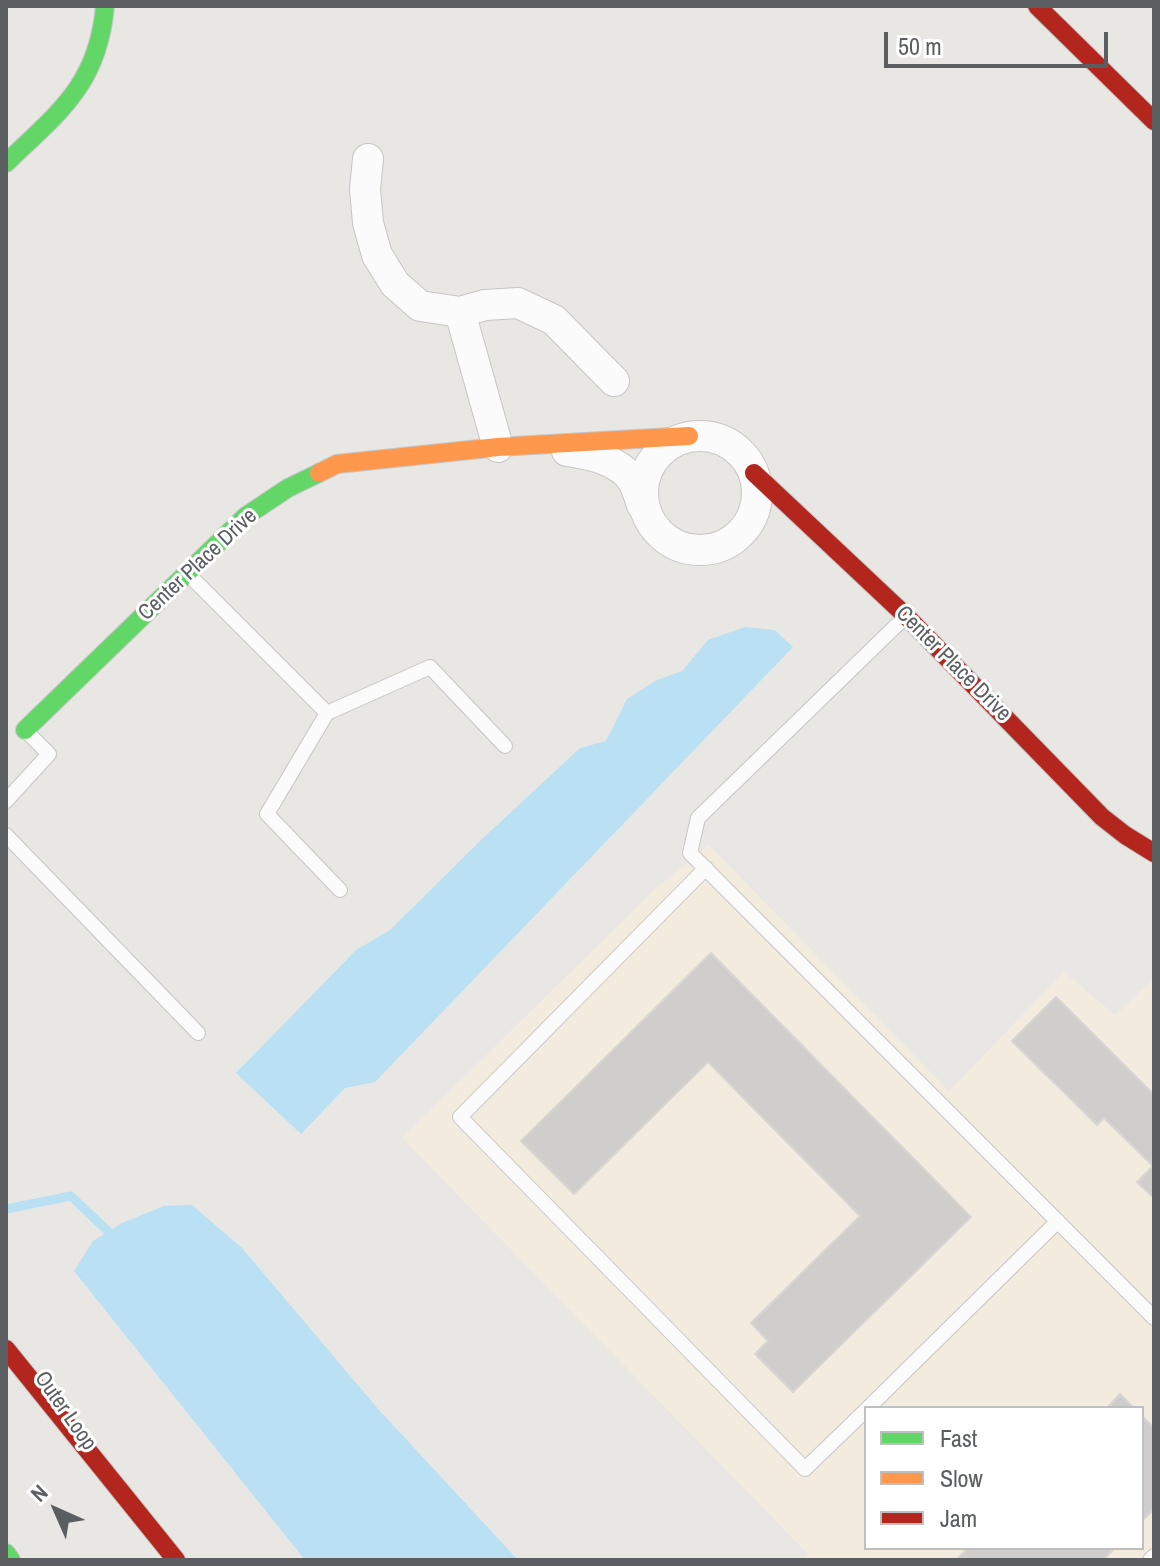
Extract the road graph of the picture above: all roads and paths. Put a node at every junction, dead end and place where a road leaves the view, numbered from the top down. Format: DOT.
graph roads {
  1 [pos="105,6"];
  2 [pos="1037,6"];
  3 [pos="1154,121"];
  4 [pos="368,159"];
  5 [pos="6,163"];
  6 [pos="460,312"];
  7 [pos="614,381"];
  8 [pos="689,436"];
  9 [pos="531,445"];
  10 [pos="498,447"];
  11 [pos="754,473"];
  12 [pos="646,514"];
  13 [pos="187,573"];
  14 [pos="906,616"];
  15 [pos="327,713"];
  16 [pos="25,730"];
  17 [pos="505,746"];
  18 [pos="6,801"];
  19 [pos="6,835"];
  20 [pos="1154,853"];
  21 [pos="706,868"];
  22 [pos="340,890"];
  23 [pos="198,1033"];
  24 [pos="1058,1221"];
  25 [pos="1154,1318"];
  26 [pos="6,1349"];
  27 [pos="6,1368"];
  28 [pos="870,1406"];
  29 [pos="864,1412"];
  30 [pos="51,1432"];
  31 [pos="6,1553"];
  32 [pos="11,1560"];
  33 [pos="176,1560"];
  1 -- 5 [label="main road"];
  2 -- 3 [label="main road"];
  4 -- 6 [label="street"];
  6 -- 7 [label="street"];
  6 -- 10 [label="street"];
  8 -- 9 [label="main road, Center Place Drive"];
  8 -- 11 [label="street, Center Place Drive"];
  8 -- 12 [label="street"];
  9 -- 10 [label="main road, Center Place Drive"];
  9 -- 12 [label="street, Center Place Drive"];
  10 -- 13 [label="main road, Center Place Drive"];
  11 -- 12 [label="street, Center Place Drive"];
  11 -- 14 [label="main road, Center Place Drive"];
  13 -- 15 [label="lane"];
  13 -- 16 [label="main road, Center Place Drive"];
  14 -- 20 [label="main road, Center Place Drive"];
  14 -- 21 [label="lane"];
  15 -- 17 [label="lane"];
  15 -- 22 [label="lane"];
  16 -- 18 [label="lane"];
  19 -- 23 [label="lane"];
  21 -- 24 [label="lane"];
  21 -- 29 [label="lane"];
  24 -- 25 [label="lane"];
  24 -- 28 [label="lane"];
  26 -- 33 [label="main road"];
  27 -- 30 [label="main road, Outer Loop"];
  31 -- 32 [label="main road"];
}
